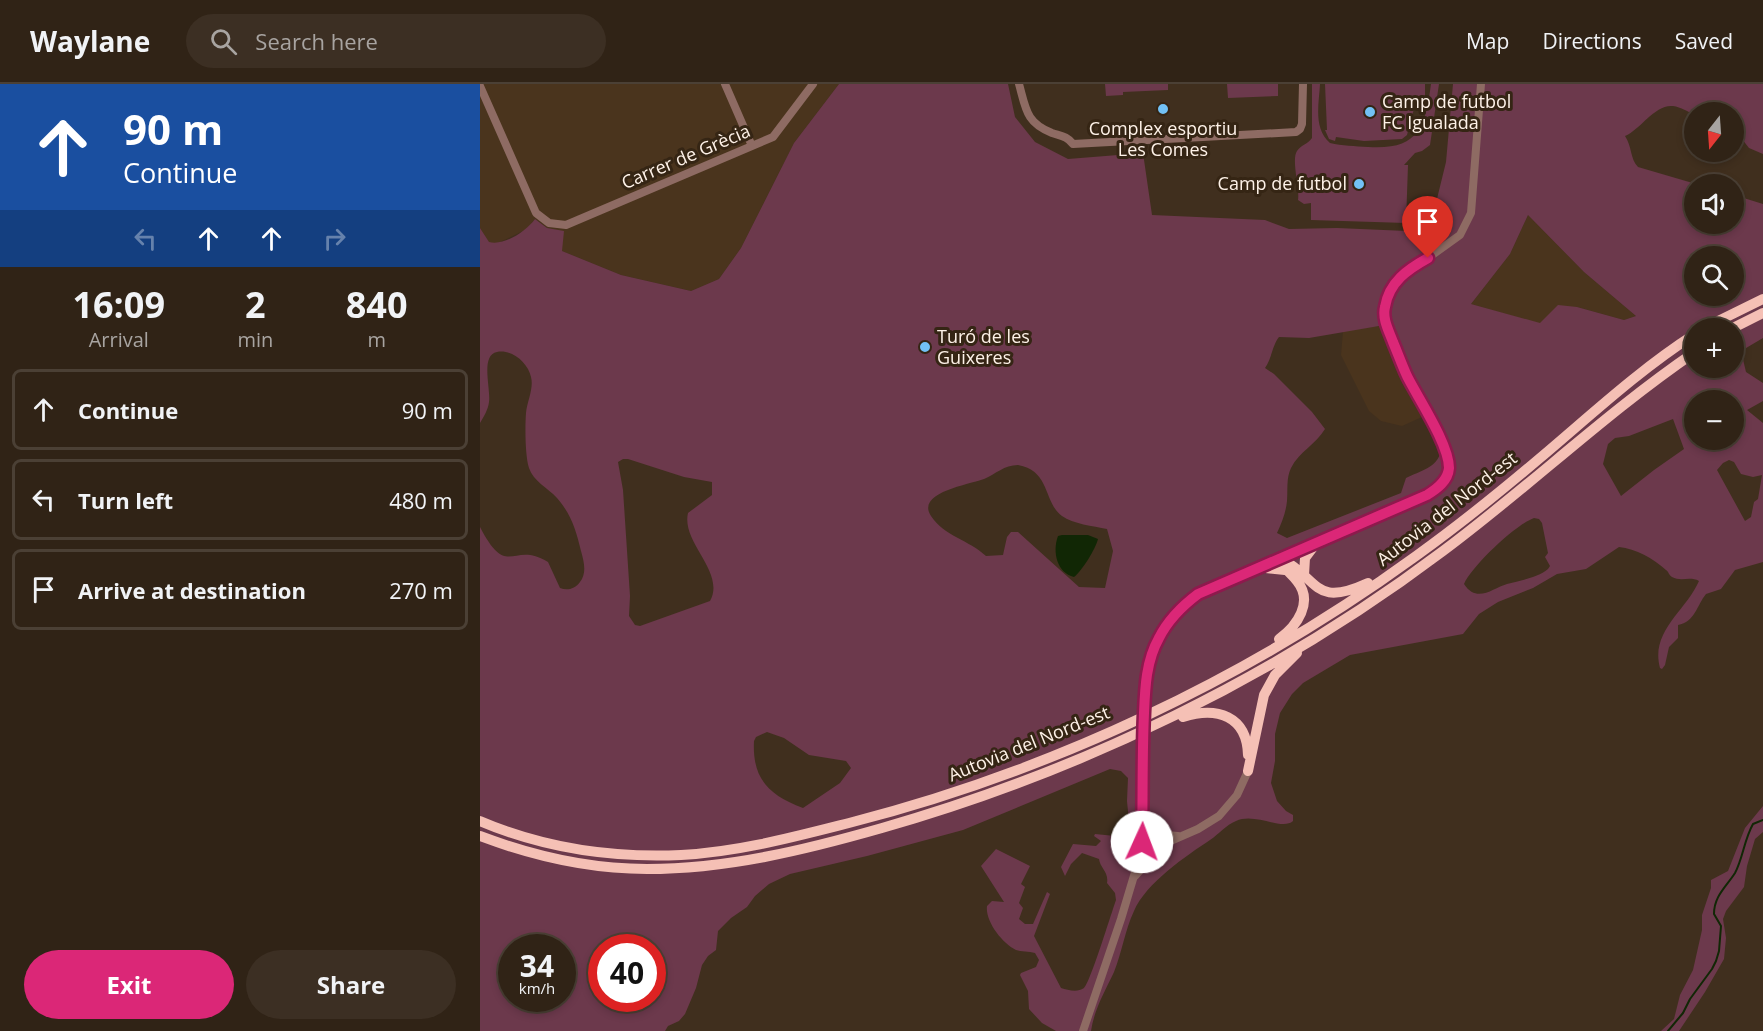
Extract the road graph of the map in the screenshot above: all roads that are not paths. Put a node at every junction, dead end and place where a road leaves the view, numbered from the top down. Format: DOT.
graph roads {
  1 [pos="725,84"];
  2 [pos="813,84"];
  3 [pos="1019,84"];
  4 [pos="1303,84"];
  5 [pos="1481,84"];
  6 [pos="480,86"];
  7 [pos="752,146"];
  8 [pos="1763,299"];
  9 [pos="1763,313"];
  10 [pos="1724,318"];
  11 [pos="1744,322"];
  12 [pos="1684,342"];
  13 [pos="1684,360"];
  14 [pos="1317,542"];
  15 [pos="1280,558"];
  16 [pos="1257,567"];
  17 [pos="1285,570"];
  18 [pos="1304,575"];
  19 [pos="1383,579"];
  20 [pos="1308,642"];
  21 [pos="1255,660"];
  22 [pos="1162,721"];
  23 [pos="1248,771"];
  24 [pos="1143,808"];
  25 [pos="480,821"];
  26 [pos="480,836"];
  27 [pos="1169,836"];
  28 [pos="1179,836"];
  29 [pos="1142,842"];
  30 [pos="1164,845"];
  31 [pos="1134,877"];
  32 [pos="1083,1031"];
  1 -- 7 [label="street"];
  2 -- 7 [label="street, Carrer de Grècia"];
  3 -- 4 [label="street"];
  5 -- 14 [label="street"];
  6 -- 7 [label="street, Carrer de Grècia"];
  8 -- 10 [label="highway"];
  9 -- 11 [label="highway"];
  12 -- 19 [label="highway, Autovia del Nord-est"];
  13 -- 20 [label="highway, Autovia del Nord-est"];
  14 -- 15 [label="street"];
  14 -- 18 [label="highway"];
  15 -- 16 [label="street"];
  15 -- 17 [label="highway"];
  15 -- 18 [label="highway"];
  16 -- 17 [label="highway"];
  16 -- 24 [label="street, bridge"];
  17 -- 21 [label="highway"];
  18 -- 19 [label="highway"];
  19 -- 21 [label="highway, Autovia del Nord-est"];
  20 -- 22 [label="highway, Autovia del Nord-est"];
  20 -- 23 [label="highway"];
  21 -- 25 [label="highway, Autovia del Nord-est"];
  22 -- 23 [label="highway"];
  22 -- 26 [label="highway, Autovia del Nord-est"];
  23 -- 28 [label="street"];
  24 -- 27 [label="street"];
  24 -- 29 [label="street"];
  27 -- 28 [label="street"];
  27 -- 29 [label="street"];
  28 -- 30 [label="street"];
  29 -- 30 [label="street"];
  29 -- 31 [label="street"];
  30 -- 31 [label="street"];
  31 -- 32 [label="street"];
}
